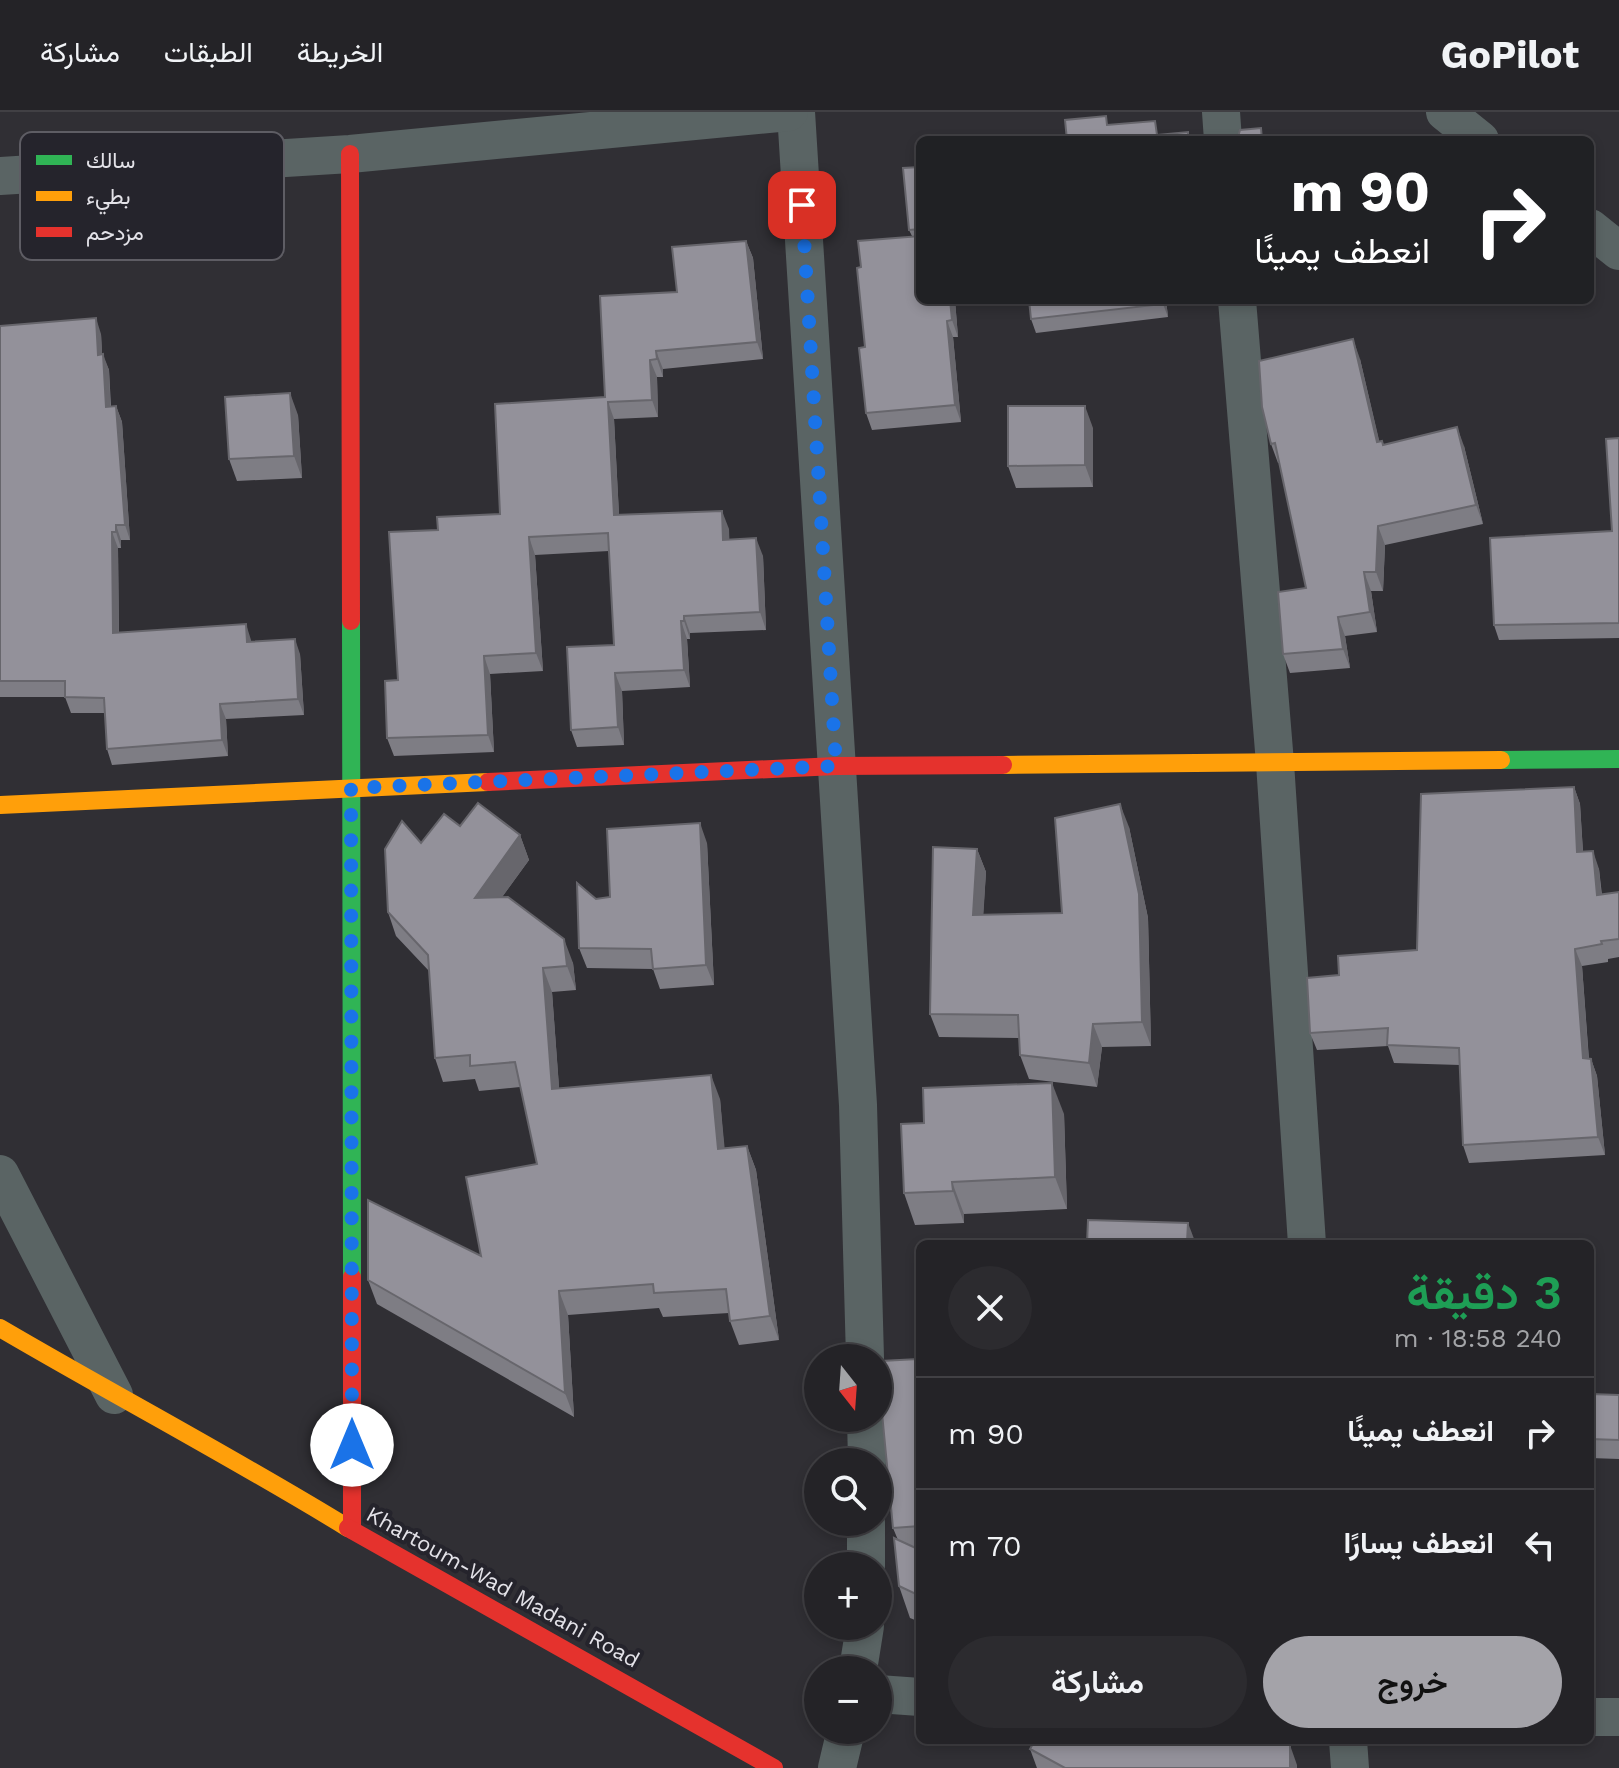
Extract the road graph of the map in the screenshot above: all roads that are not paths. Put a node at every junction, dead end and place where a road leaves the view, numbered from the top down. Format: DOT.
graph roads {
  1 [pos="789,112"];
  2 [pos="796,112"];
  3 [pos="1221,112"];
  4 [pos="1445,112"];
  5 [pos="1223,136"];
  6 [pos="1475,136"];
  7 [pos="350,154"];
  8 [pos="284,158"];
  9 [pos="20,175"];
  10 [pos="0,176"];
  11 [pos="1594,231"];
  12 [pos="1619,251"];
  13 [pos="1237,304"];
  14 [pos="1619,759"];
  15 [pos="1275,763"];
  16 [pos="836,766"];
  17 [pos="351,788"];
  18 [pos="0,805"];
  19 [pos="0,1174"];
  20 [pos="1307,1240"];
  21 [pos="0,1328"];
  22 [pos="865,1344"];
  23 [pos="114,1395"];
  24 [pos="352,1530"];
  25 [pos="892,1695"];
  26 [pos="916,1697"];
  27 [pos="1594,1717"];
  28 [pos="1619,1717"];
  29 [pos="843,1744"];
  30 [pos="1348,1744"];
  31 [pos="774,1768"];
  32 [pos="837,1768"];
  33 [pos="1350,1768"];
  1 -- 7 [label="street"];
  2 -- 16 [label="street"];
  3 -- 5 [label="street"];
  4 -- 6 [label="street"];
  7 -- 8 [label="street"];
  7 -- 17 [label="main road"];
  9 -- 10 [label="street"];
  11 -- 12 [label="street"];
  13 -- 15 [label="street"];
  14 -- 15 [label="main road"];
  15 -- 16 [label="main road"];
  15 -- 20 [label="street"];
  16 -- 17 [label="main road"];
  16 -- 22 [label="street"];
  17 -- 18 [label="main road"];
  17 -- 24 [label="main road"];
  19 -- 23 [label="street"];
  21 -- 23 [label="main road, Khartoum-Wad Madani Road"];
  23 -- 24 [label="main road, Khartoum-Wad Madani Road"];
  24 -- 31 [label="main road, Khartoum-Wad Madani Road"];
  25 -- 26 [label="street"];
  27 -- 28 [label="street"];
  29 -- 32 [label="street"];
  30 -- 33 [label="street"];
}
